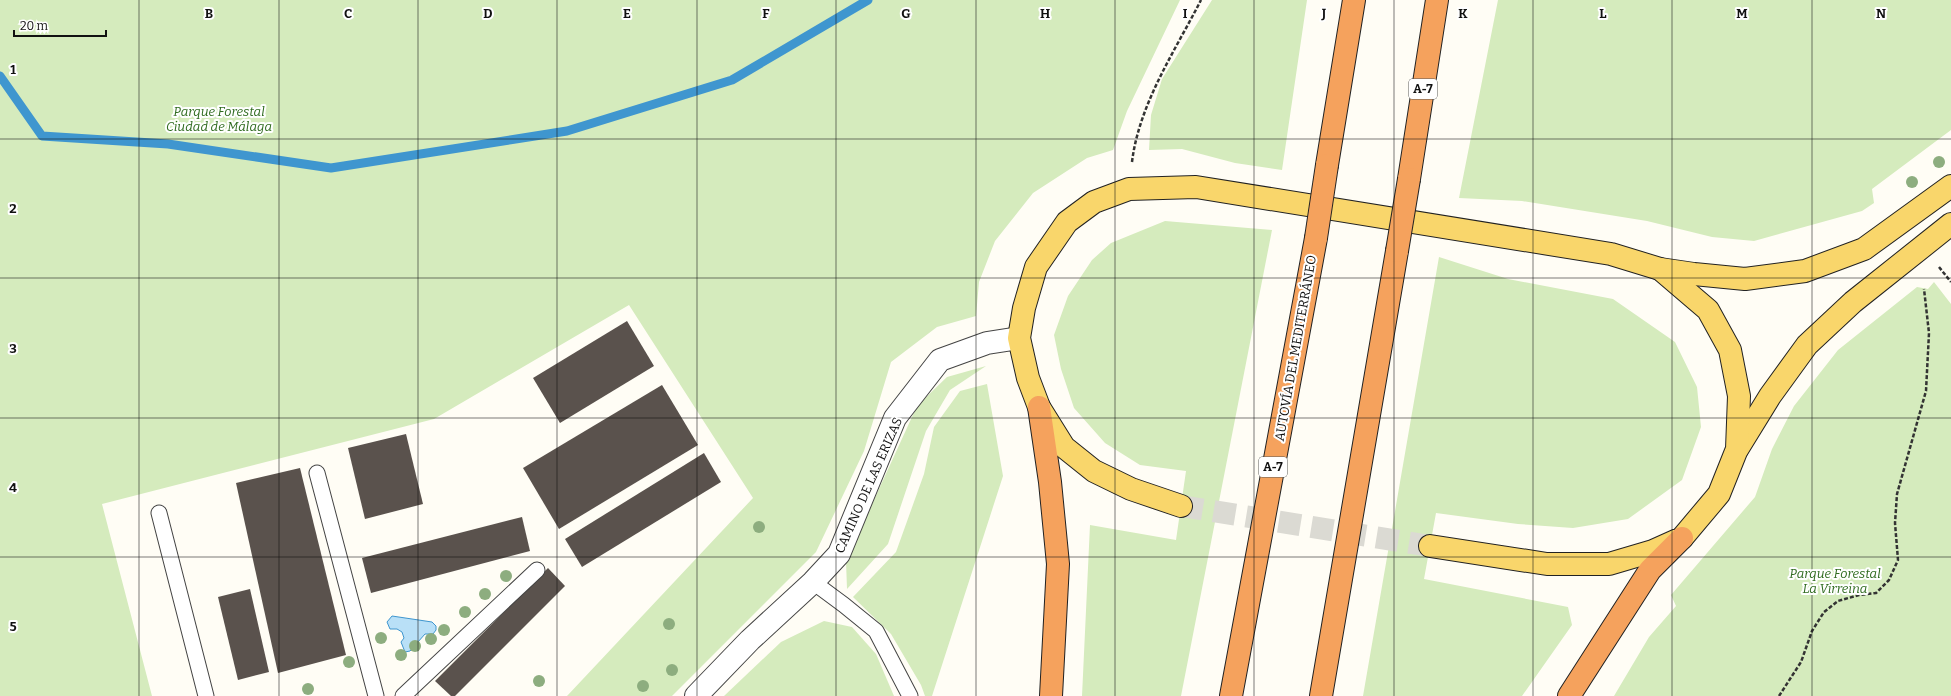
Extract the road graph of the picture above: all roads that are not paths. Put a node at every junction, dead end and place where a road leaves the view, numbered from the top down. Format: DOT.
graph roads {
  1 [pos="1354,0"];
  2 [pos="1438,0"];
  3 [pos="1951,186"];
  4 [pos="1951,224"];
  5 [pos="1660,268"];
  6 [pos="1019,338"];
  7 [pos="1039,408"];
  8 [pos="1737,449"];
  9 [pos="317,473"];
  10 [pos="1180,506"];
  11 [pos="159,513"];
  12 [pos="1682,538"];
  13 [pos="1430,546"];
  14 [pos="537,570"];
  15 [pos="813,582"];
  16 [pos="206,696"];
  17 [pos="376,696"];
  18 [pos="403,696"];
  19 [pos="696,696"];
  20 [pos="910,696"];
  21 [pos="1051,696"];
  22 [pos="1231,696"];
  23 [pos="1321,696"];
  24 [pos="1569,696"];
  1 -- 22 [label="highway, AUTOVÍA DEL MEDITERRÁNEO / A-7, bridge"];
  2 -- 23 [label="highway, A-7, bridge"];
  3 -- 5 [label="main road"];
  4 -- 8 [label="main road"];
  5 -- 6 [label="main road"];
  5 -- 8 [label="main road"];
  6 -- 7 [label="main road"];
  6 -- 15 [label="street, CAMINO DE LAS ERIZAS"];
  7 -- 10 [label="main road"];
  7 -- 21 [label="highway"];
  8 -- 12 [label="main road"];
  9 -- 17 [label="lane"];
  11 -- 16 [label="lane"];
  12 -- 13 [label="main road"];
  12 -- 24 [label="highway"];
  14 -- 18 [label="lane"];
  15 -- 19 [label="street, CAMINO DE LAS ERIZAS"];
  15 -- 20 [label="lane"];
}
